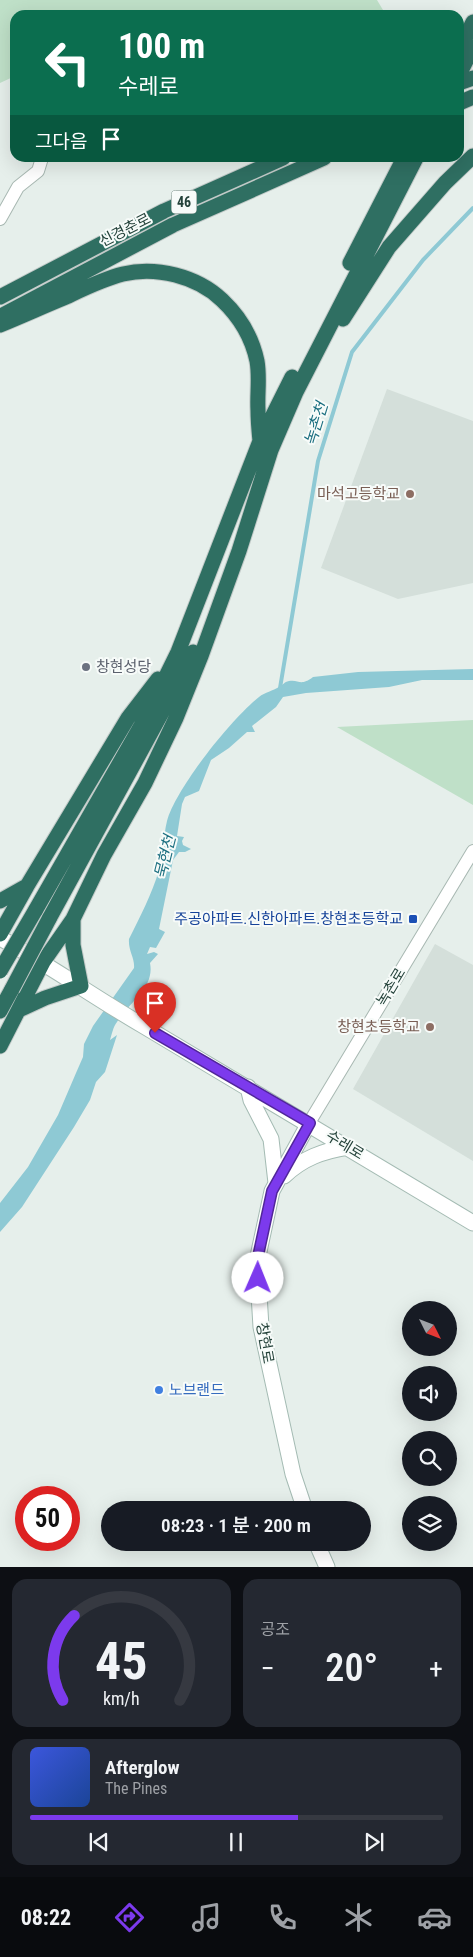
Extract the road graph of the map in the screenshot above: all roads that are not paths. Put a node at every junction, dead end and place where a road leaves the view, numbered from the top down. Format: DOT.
graph roads {
  1 [pos="473,22"];
  2 [pos="464,40"];
  3 [pos="473,47"];
  4 [pos="464,65"];
  5 [pos="473,156"];
  6 [pos="41,162"];
  7 [pos="274,162"];
  8 [pos="315,162"];
  9 [pos="402,162"];
  10 [pos="414,162"];
  11 [pos="0,219"];
  12 [pos="0,297"];
  13 [pos="0,317"];
  14 [pos="0,325"];
  15 [pos="296,392"];
  16 [pos="260,441"];
  17 [pos="239,551"];
  18 [pos="178,652"];
  19 [pos="473,850"];
  20 [pos="27,886"];
  21 [pos="0,901"];
  22 [pos="73,919"];
  23 [pos="0,936"];
  24 [pos="43,962"];
  25 [pos="0,971"];
  26 [pos="81,986"];
  27 [pos="19,1010"];
  28 [pos="0,1011"];
  29 [pos="0,1046"];
  30 [pos="248,1087"];
  31 [pos="310,1123"];
  32 [pos="348,1147"];
  33 [pos="276,1184"];
  34 [pos="473,1223"];
  35 [pos="302,1501"];
  36 [pos="320,1551"];
  37 [pos="327,1567"];
  1 -- 2 [label="highway"];
  3 -- 4 [label="highway"];
  5 -- 15 [label="highway"];
  6 -- 11 [label="street"];
  7 -- 12 [label="highway, 신경춘로 / 46"];
  8 -- 13 [label="highway, 신경춘로"];
  9 -- 16 [label="highway"];
  10 -- 15 [label="highway"];
  14 -- 16 [label="highway"];
  15 -- 17 [label="highway"];
  16 -- 18 [label="highway"];
  17 -- 22 [label="highway"];
  17 -- 28 [label="highway, bridge"];
  18 -- 20 [label="highway"];
  18 -- 25 [label="highway, bridge"];
  19 -- 31 [label="street, 녹촌로"];
  20 -- 21 [label="highway"];
  20 -- 23 [label="highway"];
  22 -- 24 [label="highway"];
  22 -- 26 [label="highway"];
  23 -- 24 [label="main road"];
  24 -- 26 [label="main road"];
  24 -- 27 [label="highway"];
  26 -- 27 [label="highway"];
  26 -- 30 [label="main road, 수레로"];
  27 -- 29 [label="highway"];
  30 -- 31 [label="main road, 수레로"];
  30 -- 33 [label="main road"];
  31 -- 32 [label="main road, 수레로"];
  31 -- 33 [label="main road, 창현로"];
  32 -- 33 [label="main road"];
  32 -- 34 [label="main road, 수레로"];
  33 -- 35 [label="main road, 창현로"];
  36 -- 37 [label="main road"];
}
